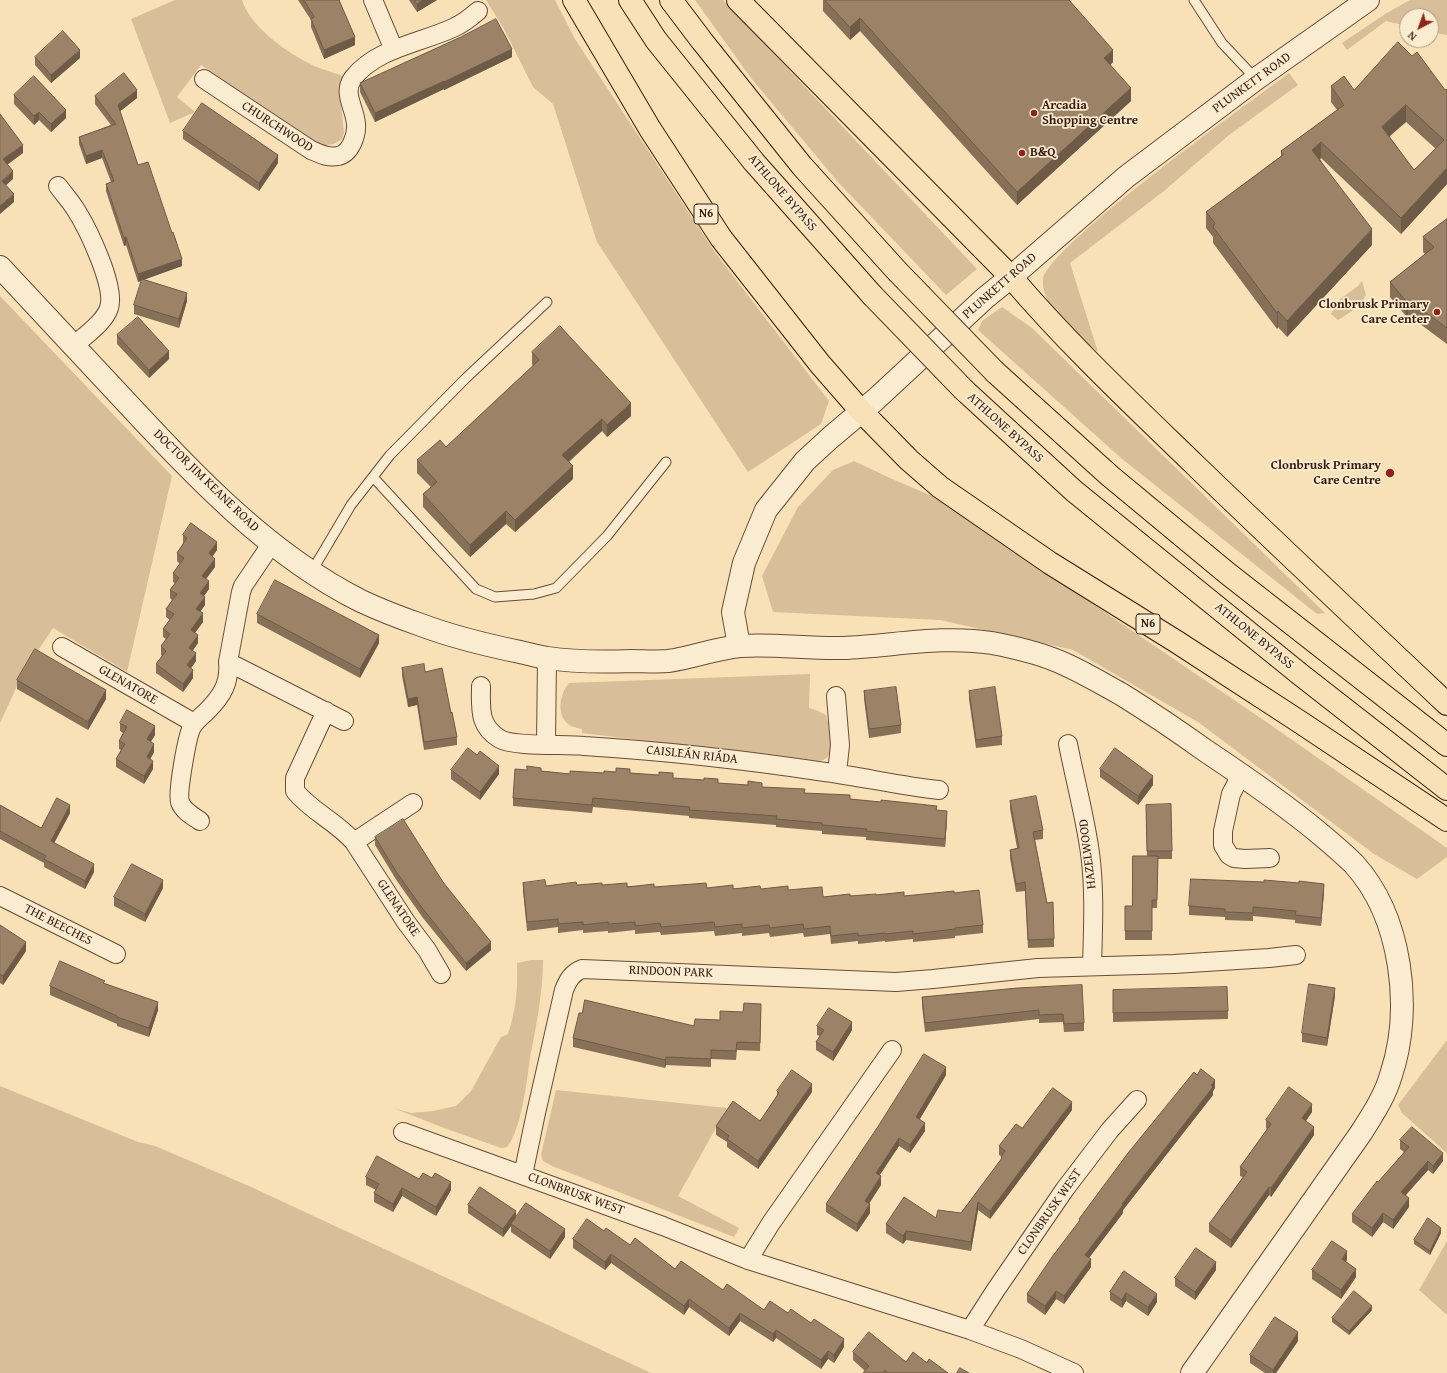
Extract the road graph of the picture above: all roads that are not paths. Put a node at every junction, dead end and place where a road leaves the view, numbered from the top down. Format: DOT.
graph roads {
  1 [pos="373,0"];
  2 [pos="574,0"];
  3 [pos="630,0"];
  4 [pos="672,0"];
  5 [pos="738,0"];
  6 [pos="1194,0"];
  7 [pos="1368,0"];
  8 [pos="478,12"];
  9 [pos="394,50"];
  10 [pos="204,78"];
  11 [pos="1256,79"];
  12 [pos="58,186"];
  13 [pos="0,267"];
  14 [pos="1011,277"];
  15 [pos="547,302"];
  16 [pos="74,346"];
  17 [pos="861,411"];
  18 [pos="666,462"];
  19 [pos="373,477"];
  20 [pos="272,543"];
  21 [pos="312,571"];
  22 [pos="739,646"];
  23 [pos="62,648"];
  24 [pos="547,658"];
  25 [pos="228,662"];
  26 [pos="481,686"];
  27 [pos="836,696"];
  28 [pos="1447,704"];
  29 [pos="326,711"];
  30 [pos="344,721"];
  31 [pos="194,723"];
  32 [pos="546,744"];
  33 [pos="1068,744"];
  34 [pos="1447,745"];
  35 [pos="837,773"];
  36 [pos="1241,775"];
  37 [pos="1447,789"];
  38 [pos="939,790"];
  39 [pos="413,803"];
  40 [pos="1447,820"];
  41 [pos="200,821"];
  42 [pos="354,842"];
  43 [pos="1270,858"];
  44 [pos="0,896"];
  45 [pos="116,954"];
  46 [pos="1296,955"];
  47 [pos="1092,966"];
  48 [pos="441,974"];
  49 [pos="892,1050"];
  50 [pos="1137,1100"];
  51 [pos="403,1132"];
  52 [pos="524,1175"];
  53 [pos="748,1260"];
  54 [pos="970,1330"];
  55 [pos="1074,1373"];
  56 [pos="1192,1373"];
  1 -- 9 [label="street"];
  2 -- 17 [label="highway, N6"];
  3 -- 37 [label="highway, ATHLONE BYPASS, bridge"];
  4 -- 34 [label="highway, bridge"];
  5 -- 14 [label="highway"];
  6 -- 11 [label="lane"];
  7 -- 11 [label="street, PLUNKETT ROAD"];
  8 -- 9 [label="street, CHURCHWOOD"];
  9 -- 10 [label="street, CHURCHWOOD"];
  11 -- 14 [label="street, PLUNKETT ROAD"];
  12 -- 16 [label="street"];
  13 -- 16 [label="street, DOCTOR JIM KEANE ROAD"];
  14 -- 17 [label="street, PLUNKETT ROAD"];
  14 -- 28 [label="highway"];
  15 -- 19 [label="lane"];
  16 -- 20 [label="street, DOCTOR JIM KEANE ROAD"];
  17 -- 22 [label="street, PLUNKETT ROAD"];
  17 -- 40 [label="highway, N6"];
  18 -- 19 [label="lane"];
  19 -- 21 [label="lane"];
  20 -- 21 [label="street, DOCTOR JIM KEANE ROAD"];
  20 -- 25 [label="street"];
  21 -- 24 [label="street, DOCTOR JIM KEANE ROAD"];
  22 -- 24 [label="street, DOCTOR JIM KEANE ROAD"];
  22 -- 36 [label="street, DOCTOR JIM KEANE ROAD"];
  23 -- 31 [label="street, GLENATORE"];
  24 -- 32 [label="street"];
  25 -- 29 [label="street"];
  25 -- 31 [label="street"];
  26 -- 32 [label="street, CAISLEÁN RIÁDA"];
  27 -- 35 [label="street"];
  29 -- 30 [label="street"];
  29 -- 42 [label="street, GLENATORE"];
  31 -- 41 [label="street"];
  32 -- 35 [label="street, CAISLEÁN RIÁDA"];
  33 -- 47 [label="street, HAZELWOOD"];
  35 -- 38 [label="street, CAISLEÁN RIÁDA"];
  36 -- 43 [label="street"];
  36 -- 56 [label="street, DOCTOR JIM KEANE ROAD"];
  39 -- 42 [label="street"];
  42 -- 48 [label="street, GLENATORE"];
  44 -- 45 [label="street, THE BEECHES"];
  46 -- 47 [label="street"];
  47 -- 52 [label="street, RINDOON PARK"];
  49 -- 53 [label="street"];
  50 -- 54 [label="street, CLONBRUSK WEST"];
  51 -- 52 [label="street, CLONBRUSK WEST"];
  52 -- 53 [label="street, CLONBRUSK WEST"];
  53 -- 54 [label="street, CLONBRUSK WEST"];
  54 -- 55 [label="street, CLONBRUSK WEST"];
}
